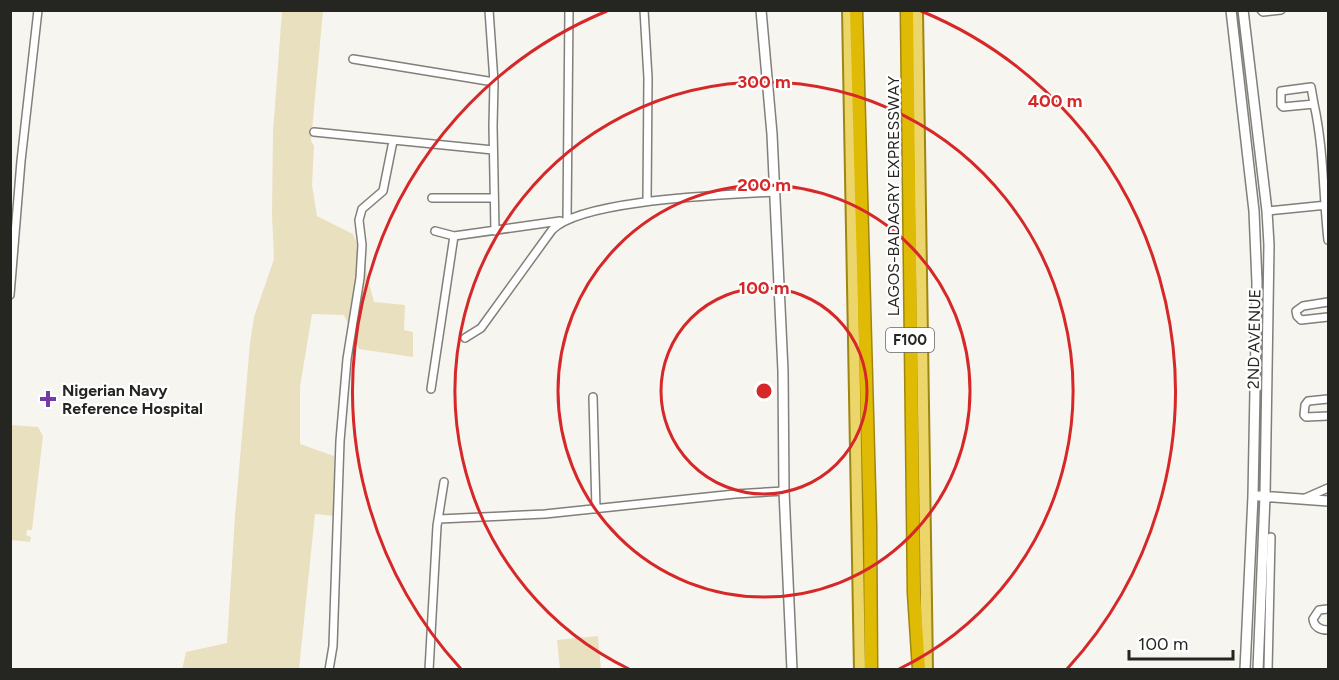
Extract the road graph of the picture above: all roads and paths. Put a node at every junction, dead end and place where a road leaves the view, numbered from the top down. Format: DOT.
graph roads {
  1 [pos="38,10"];
  2 [pos="489,10"];
  3 [pos="569,10"];
  4 [pos="644,10"];
  5 [pos="755,10"];
  6 [pos="761,10"];
  7 [pos="848,10"];
  8 [pos="856,10"];
  9 [pos="907,10"];
  10 [pos="917,10"];
  11 [pos="1231,10"];
  12 [pos="1243,10"];
  13 [pos="1261,10"];
  14 [pos="1281,10"];
  15 [pos="353,59"];
  16 [pos="764,59"];
  17 [pos="494,82"];
  18 [pos="1314,104"];
  19 [pos="314,132"];
  20 [pos="393,141"];
  21 [pos="493,150"];
  22 [pos="774,192"];
  23 [pos="432,198"];
  24 [pos="493,198"];
  25 [pos="647,201"];
  26 [pos="1326,205"];
  27 [pos="1267,212"];
  28 [pos="564,221"];
  29 [pos="435,231"];
  30 [pos="495,231"];
  31 [pos="454,236"];
  32 [pos="1329,240"];
  33 [pos="10,295"];
  34 [pos="1329,302"];
  35 [pos="1329,317"];
  36 [pos="465,338"];
  37 [pos="431,389"];
  38 [pos="593,397"];
  39 [pos="1329,399"];
  40 [pos="1329,416"];
  41 [pos="444,482"];
  42 [pos="1329,488"];
  43 [pos="784,491"];
  44 [pos="1265,495"];
  45 [pos="1253,496"];
  46 [pos="1302,499"];
  47 [pos="1329,501"];
  48 [pos="596,508"];
  49 [pos="439,519"];
  50 [pos="1271,537"];
  51 [pos="1329,609"];
  52 [pos="1329,630"];
  53 [pos="329,669"];
  54 [pos="429,669"];
  55 [pos="792,669"];
  56 [pos="860,669"];
  57 [pos="871,669"];
  58 [pos="919,669"];
  59 [pos="927,669"];
  60 [pos="1245,669"];
  61 [pos="1258,669"];
  62 [pos="1268,669"];
  1 -- 33 [label="street"];
  2 -- 17 [label="street"];
  3 -- 28 [label="street"];
  4 -- 25 [label="street"];
  5 -- 16 [label="street"];
  6 -- 16 [label="street"];
  7 -- 56 [label="main road"];
  8 -- 57 [label="highway, LAGOS-BADAGRY EXPRESSWAY / F100"];
  9 -- 58 [label="highway, LAGOS-BADAGRY EXPRESSWAY / F100"];
  10 -- 59 [label="main road, LAGOS-BADAGRY EXPRESSWAY"];
  11 -- 45 [label="street, 2ND AVENUE"];
  12 -- 27 [label="street, 2ND AVENUE"];
  13 -- 14 [label="street"];
  15 -- 17 [label="street"];
  16 -- 22 [label="street"];
  17 -- 21 [label="street"];
  18 -- 18 [label="street"];
  18 -- 26 [label="street"];
  19 -- 20 [label="street"];
  20 -- 21 [label="street"];
  20 -- 53 [label="street"];
  21 -- 24 [label="street"];
  22 -- 25 [label="street"];
  22 -- 43 [label="street"];
  23 -- 24 [label="street"];
  24 -- 30 [label="street"];
  25 -- 28 [label="street"];
  26 -- 27 [label="street"];
  26 -- 32 [label="street"];
  27 -- 44 [label="street, 2ND AVENUE"];
  28 -- 30 [label="street"];
  28 -- 36 [label="street"];
  29 -- 31 [label="street"];
  30 -- 31 [label="street"];
  31 -- 37 [label="street"];
  34 -- 35 [label="street"];
  38 -- 48 [label="street"];
  39 -- 40 [label="street"];
  41 -- 49 [label="street"];
  42 -- 46 [label="street"];
  43 -- 48 [label="street"];
  43 -- 55 [label="street"];
  44 -- 45 [label="street"];
  44 -- 46 [label="street"];
  44 -- 61 [label="street, 2ND AVENUE"];
  45 -- 60 [label="street, 2ND AVENUE"];
  46 -- 47 [label="street"];
  48 -- 49 [label="street"];
  49 -- 54 [label="street"];
  50 -- 62 [label="street"];
  51 -- 52 [label="street"];
}
